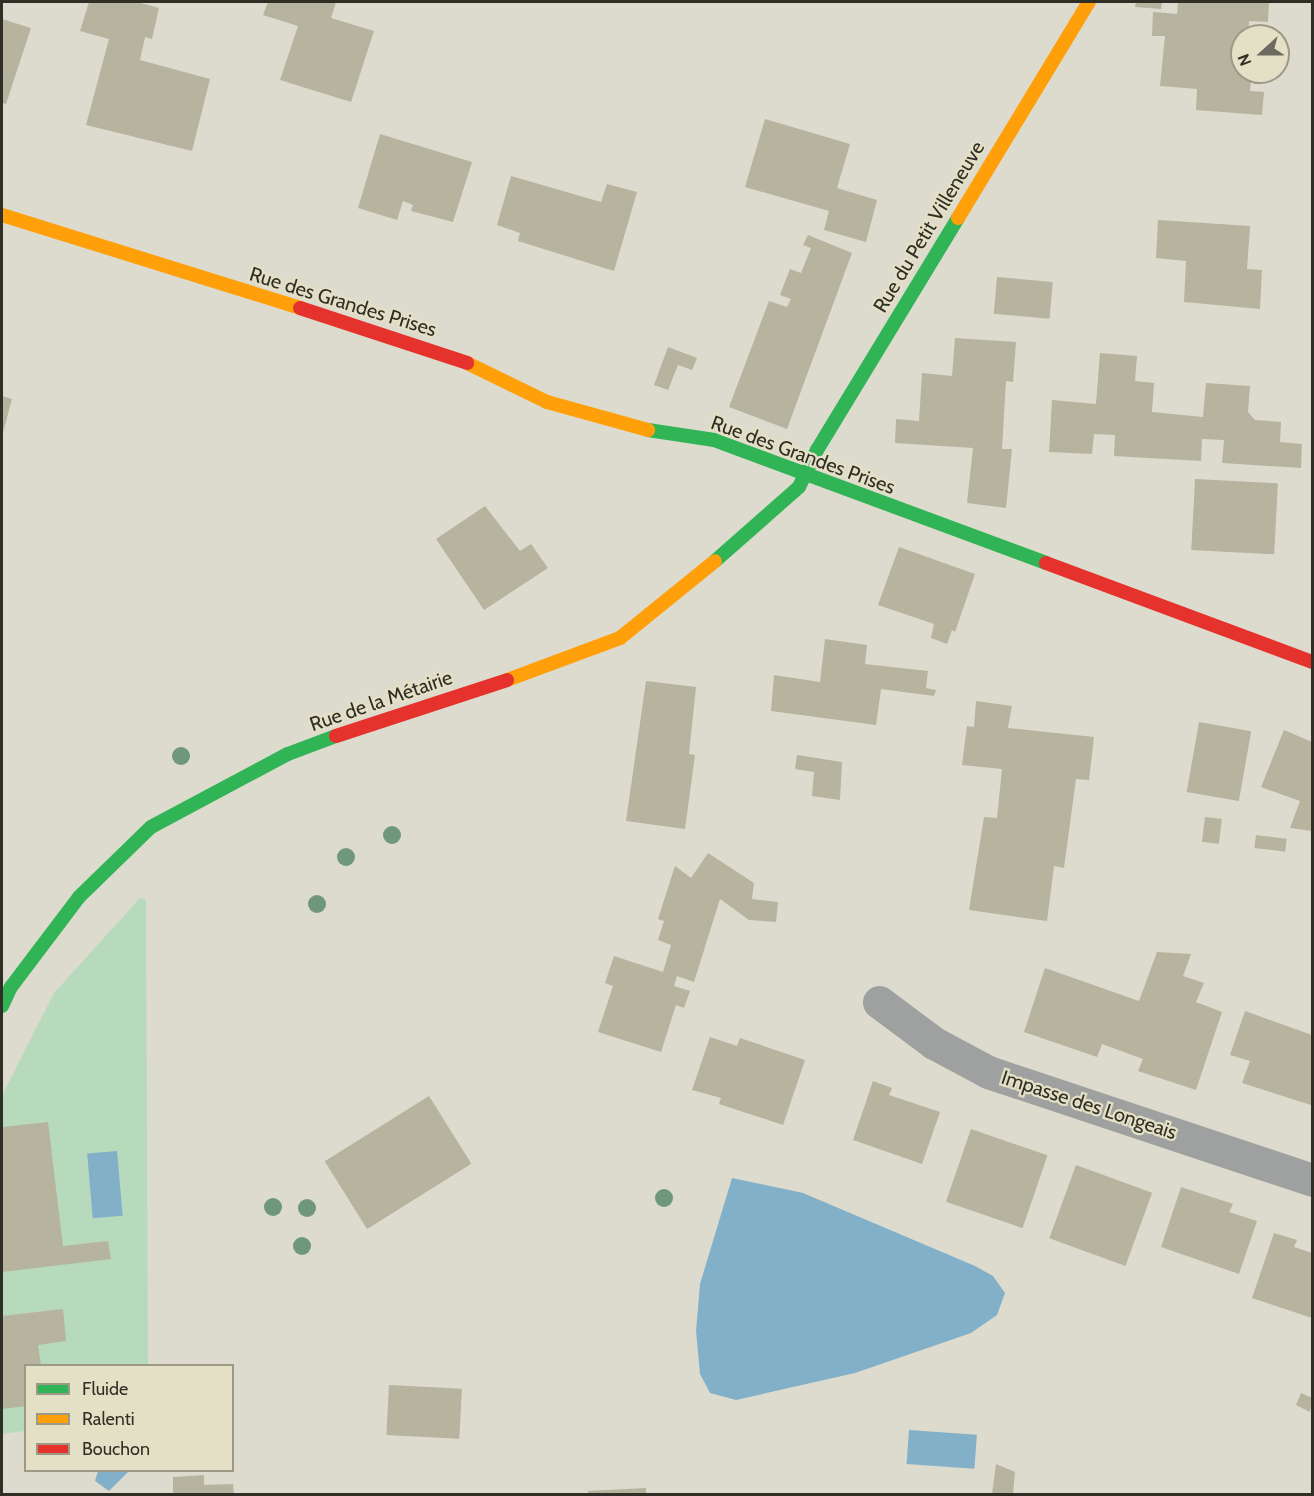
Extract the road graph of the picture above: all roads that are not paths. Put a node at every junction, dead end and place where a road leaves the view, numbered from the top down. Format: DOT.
graph roads {
  1 [pos="1089,2"];
  2 [pos="2,215"];
  3 [pos="806,475"];
  4 [pos="1312,662"];
  5 [pos="5,991"];
  6 [pos="879,1002"];
  7 [pos="1312,1180"];
  1 -- 3 [label="street, Rue du Petit Villeneuve"];
  2 -- 3 [label="street, Rue des Grandes Prises"];
  3 -- 4 [label="street, Rue des Grandes Prises"];
  3 -- 5 [label="street, Rue de la Métairie"];
  6 -- 7 [label="street, Impasse des Longeais"];
}
